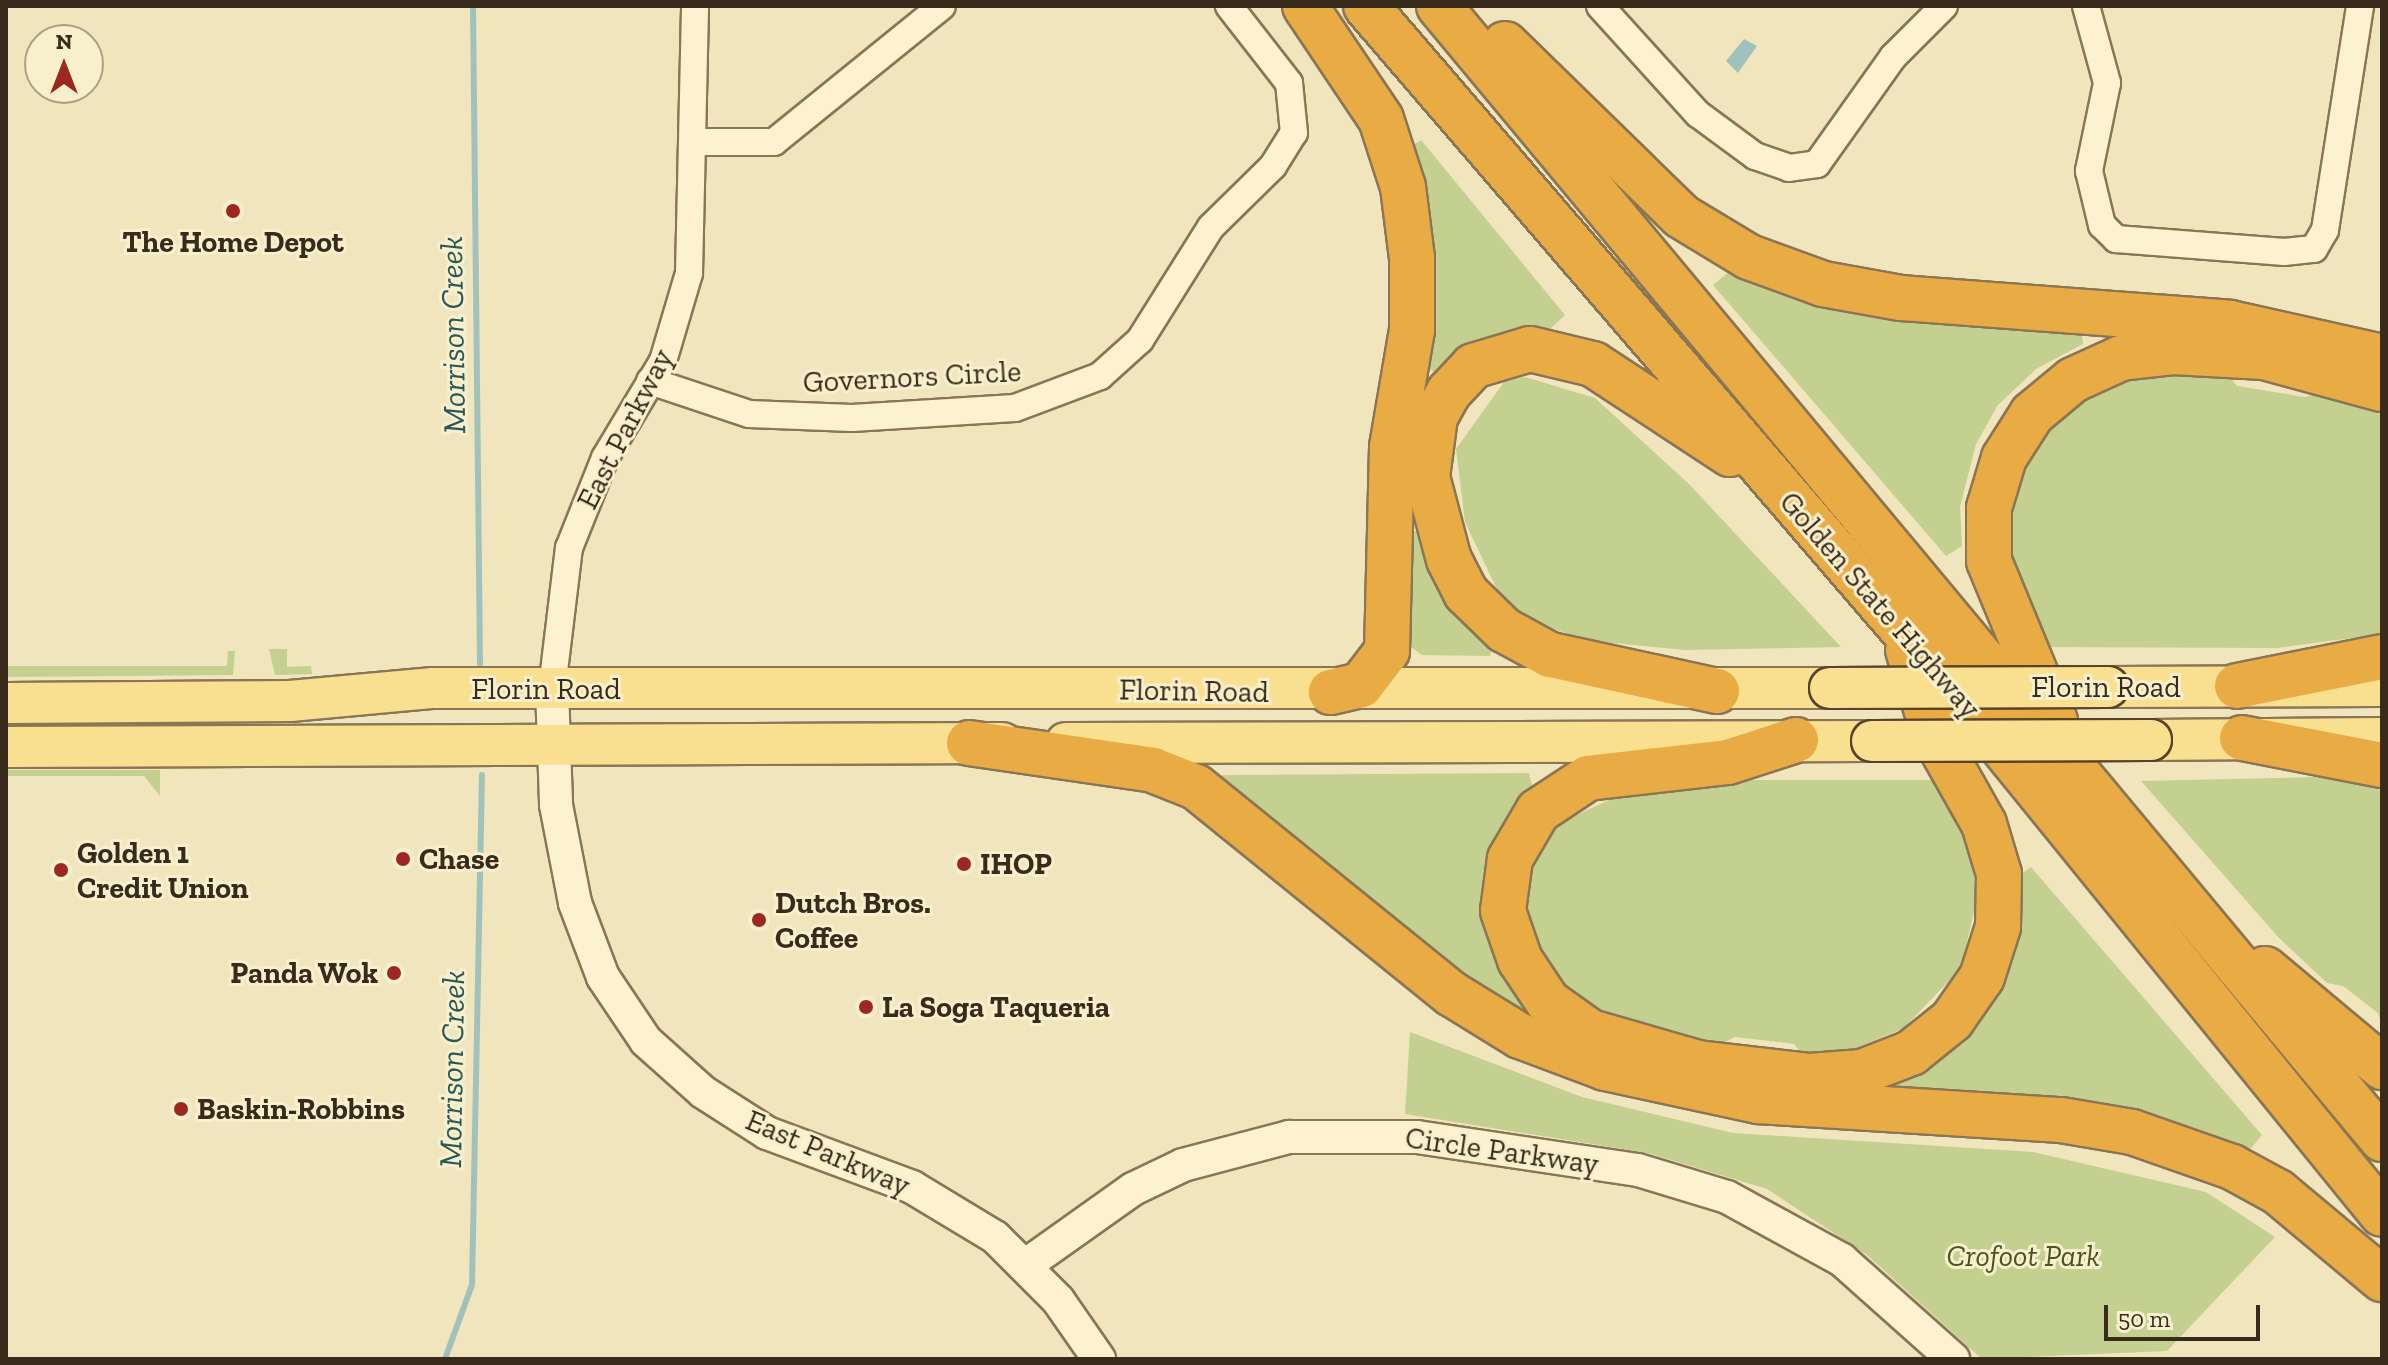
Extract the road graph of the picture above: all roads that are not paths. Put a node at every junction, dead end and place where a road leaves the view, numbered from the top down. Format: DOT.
graph roads {
  1 [pos="695,6"];
  2 [pos="942,6"];
  3 [pos="1229,6"];
  4 [pos="1305,6"];
  5 [pos="1366,6"];
  6 [pos="1439,6"];
  7 [pos="1467,6"];
  8 [pos="1600,6"];
  9 [pos="1944,6"];
  10 [pos="2086,6"];
  11 [pos="2360,6"];
  12 [pos="695,142"];
  13 [pos="2382,357"];
  14 [pos="650,381"];
  15 [pos="2382,389"];
  16 [pos="1776,485"];
  17 [pos="1903,637"];
  18 [pos="2382,657"];
  19 [pos="2237,686"];
  20 [pos="2382,686"];
  21 [pos="552,688"];
  22 [pos="1717,691"];
  23 [pos="1331,692"];
  24 [pos="6,703"];
  25 [pos="2242,738"];
  26 [pos="2382,738"];
  27 [pos="1796,740"];
  28 [pos="552,743"];
  29 [pos="969,743"];
  30 [pos="6,747"];
  31 [pos="2382,765"];
  32 [pos="2083,781"];
  33 [pos="2177,895"];
  34 [pos="2382,1067"];
  35 [pos="2382,1139"];
  36 [pos="2382,1214"];
  37 [pos="1026,1265"];
  38 [pos="2382,1279"];
  39 [pos="1099,1359"];
  40 [pos="1953,1359"];
  1 -- 12 [label="street, East Parkway"];
  2 -- 12 [label="street"];
  3 -- 14 [label="street, Governors Circle"];
  4 -- 23 [label="highway"];
  5 -- 16 [label="highway, Golden State Highway"];
  6 -- 32 [label="highway, Golden State Highway"];
  7 -- 13 [label="highway"];
  8 -- 9 [label="street"];
  10 -- 11 [label="street"];
  12 -- 14 [label="street, East Parkway"];
  14 -- 21 [label="street, East Parkway"];
  15 -- 32 [label="highway"];
  16 -- 17 [label="highway, Golden State Highway"];
  16 -- 22 [label="highway"];
  17 -- 27 [label="highway"];
  17 -- 36 [label="highway, Golden State Highway"];
  18 -- 19 [label="highway"];
  19 -- 20 [label="main road, Florin Road"];
  19 -- 22 [label="main road, Florin Road, bridge"];
  21 -- 23 [label="main road, Florin Road"];
  21 -- 24 [label="main road, Florin Road"];
  21 -- 28 [label="street, East Parkway"];
  22 -- 23 [label="main road, Florin Road"];
  25 -- 26 [label="main road, Florin Road"];
  25 -- 27 [label="main road, Florin Road, bridge"];
  25 -- 31 [label="highway"];
  27 -- 29 [label="main road, Florin Road"];
  28 -- 29 [label="main road, Florin Road"];
  28 -- 30 [label="main road, Florin Road"];
  28 -- 37 [label="street, East Parkway"];
  29 -- 38 [label="highway"];
  32 -- 33 [label="highway, Golden State Highway"];
  33 -- 34 [label="highway"];
  33 -- 35 [label="highway, Golden State Highway"];
  37 -- 39 [label="street, East Parkway"];
  37 -- 40 [label="street, Circle Parkway"];
}
